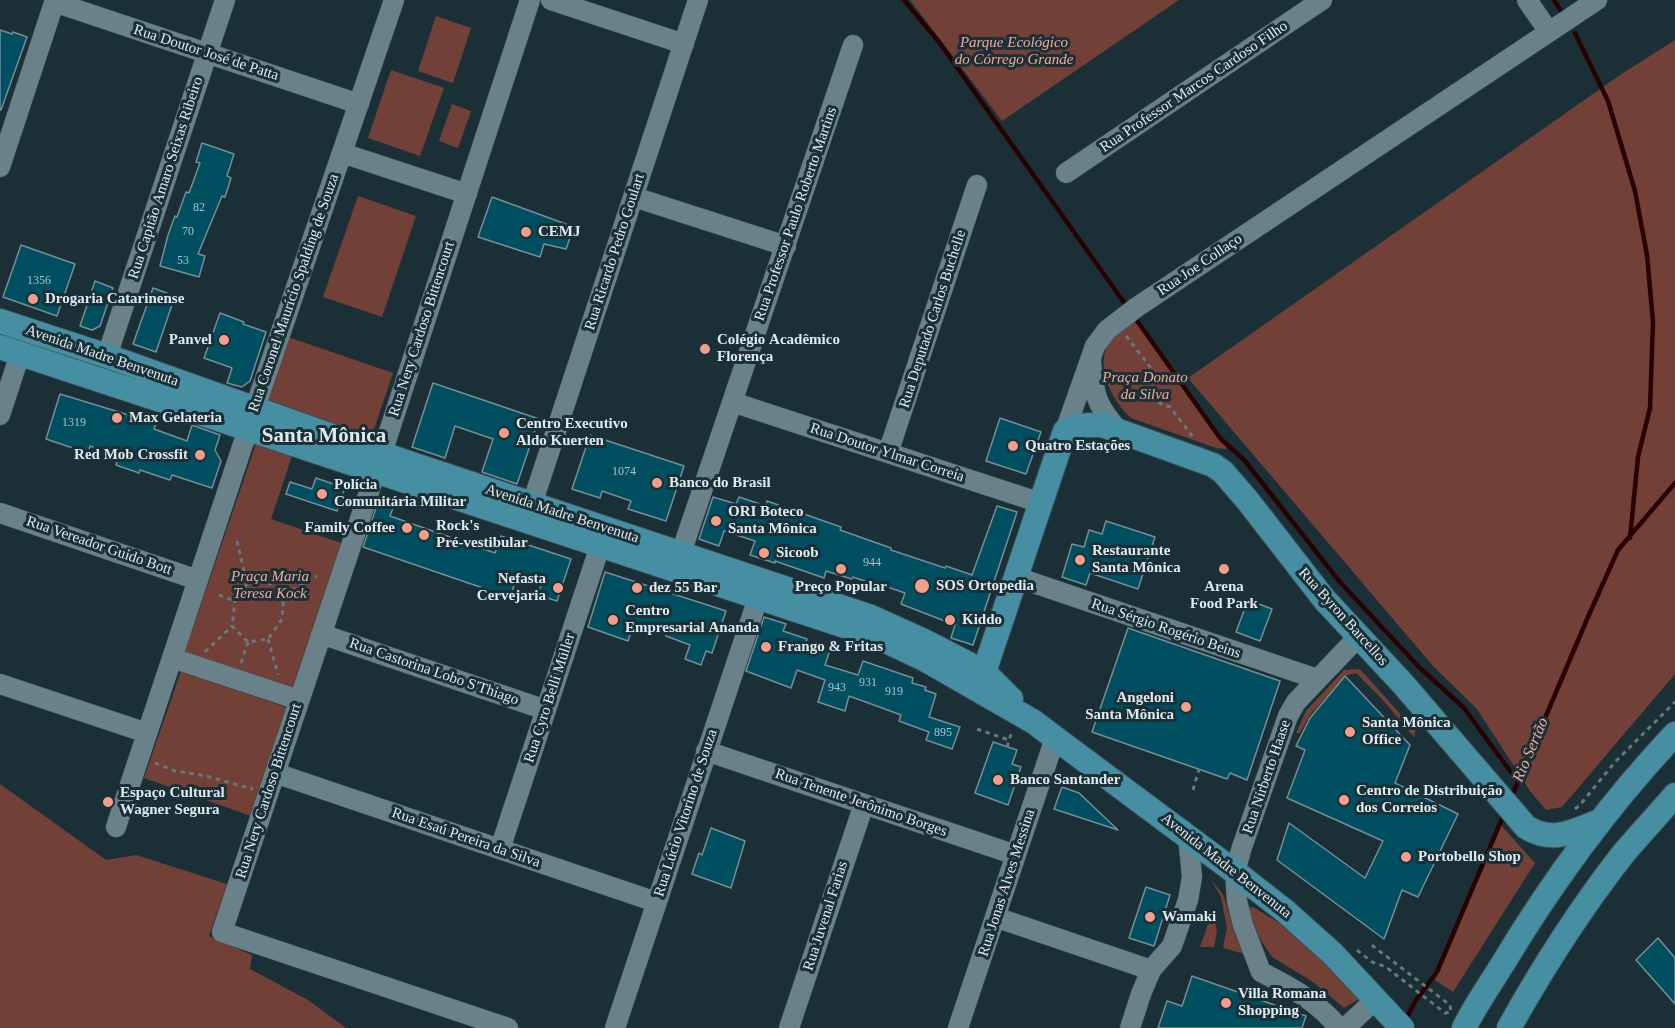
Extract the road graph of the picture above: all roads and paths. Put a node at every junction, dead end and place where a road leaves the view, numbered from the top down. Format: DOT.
graph roads {
  1 [pos="225,0"];
  2 [pos="394,0"];
  3 [pos="530,0"];
  4 [pos="551,0"];
  5 [pos="699,0"];
  6 [pos="1322,0"];
  7 [pos="1527,0"];
  8 [pos="1597,0"];
  9 [pos="55,1"];
  10 [pos="1549,32"];
  11 [pos="684,44"];
  12 [pos="853,45"];
  13 [pos="207,53"];
  14 [pos="359,104"];
  15 [pos="342,153"];
  16 [pos="1,159"];
  17 [pos="1066,173"];
  18 [pos="977,185"];
  19 [pos="467,194"];
  20 [pos="634,197"];
  21 [pos="786,246"];
  22 [pos="1125,316"];
  23 [pos="0,321"];
  24 [pos="10,350"];
  25 [pos="107,356"];
  26 [pos="1091,356"];
  27 [pos="732,402"];
  28 [pos="0,415"];
  29 [pos="252,419"];
  30 [pos="1118,430"];
  31 [pos="1065,431"];
  32 [pos="1195,440"];
  33 [pos="888,453"];
  34 [pos="378,463"];
  35 [pos="1041,503"];
  36 [pos="532,504"];
  37 [pos="0,513"];
  38 [pos="237,541"];
  39 [pos="600,546"];
  40 [pos="681,553"];
  41 [pos="318,576"];
  42 [pos="1016,577"];
  43 [pos="198,580"];
  44 [pos="247,584"];
  45 [pos="284,595"];
  46 [pos="219,596"];
  47 [pos="758,598"];
  48 [pos="235,602"];
  49 [pos="231,626"];
  50 [pos="321,634"];
  51 [pos="1359,636"];
  52 [pos="268,639"];
  53 [pos="248,642"];
  54 [pos="172,658"];
  55 [pos="199,658"];
  56 [pos="238,671"];
  57 [pos="984,672"];
  58 [pos="278,676"];
  59 [pos="1317,680"];
  60 [pos="0,684"];
  61 [pos="299,700"];
  62 [pos="546,710"];
  63 [pos="1024,724"];
  64 [pos="977,729"];
  65 [pos="147,733"];
  66 [pos="1675,734"];
  67 [pos="1055,738"];
  68 [pos="1010,740"];
  69 [pos="1007,747"];
  70 [pos="706,751"];
  71 [pos="140,756"];
  72 [pos="1199,769"];
  73 [pos="275,774"];
  74 [pos="1193,790"];
  75 [pos="268,794"];
  76 [pos="1675,795"];
  77 [pos="864,804"];
  78 [pos="1600,821"];
  79 [pos="116,826"];
  80 [pos="1188,836"];
  81 [pos="500,849"];
  82 [pos="1016,855"];
  83 [pos="1235,872"];
  84 [pos="656,902"];
  85 [pos="995,917"];
  86 [pos="1369,944"];
  87 [pos="1152,969"];
  88 [pos="1405,982"];
  89 [pos="1528,993"];
  90 [pos="1381,1005"];
  91 [pos="1458,1020"];
  92 [pos="508,1028"];
  93 [pos="615,1028"];
  94 [pos="789,1028"];
  95 [pos="958,1028"];
  96 [pos="1130,1028"];
  97 [pos="1339,1028"];
  98 [pos="1345,1028"];
  99 [pos="1402,1028"];
  100 [pos="1509,1028"];
  101 [pos="1528,1028"];
  1 -- 13 [label="street, Rua Capitão Amaro Seixas Ribeiro"];
  2 -- 14 [label="street, Rua Coronel Maurício Spalding de Souza"];
  3 -- 19 [label="street, Rua Nery Cardoso Bittencourt"];
  4 -- 11 [label="street"];
  5 -- 11 [label="street, Rua Ricardo Pedro Goulart"];
  6 -- 17 [label="street, Rua Professor Marcos Cardoso Filho"];
  7 -- 10 [label="street"];
  8 -- 10 [label="street, Rua Joe Collaço"];
  9 -- 13 [label="street, Rua Doutor José de Patta"];
  9 -- 16 [label="street"];
  10 -- 22 [label="street, Rua Joe Collaço"];
  11 -- 20 [label="street, Rua Ricardo Pedro Goulart"];
  12 -- 21 [label="street, Rua Professor Paulo Roberto Martins"];
  13 -- 14 [label="street, Rua Doutor José de Patta"];
  13 -- 25 [label="street, Rua Capitão Amaro Seixas Ribeiro"];
  14 -- 15 [label="street, Rua Coronel Maurício Spalding de Souza"];
  15 -- 19 [label="street"];
  15 -- 29 [label="street, Rua Coronel Maurício Spalding de Souza"];
  18 -- 33 [label="street, Rua Deputado Carlos Buchelle"];
  19 -- 34 [label="street, Rua Nery Cardoso Bittencourt"];
  20 -- 21 [label="street"];
  20 -- 36 [label="street, Rua Ricardo Pedro Goulart"];
  21 -- 27 [label="street, Rua Professor Paulo Roberto Martins"];
  22 -- 26 [label="street, Rua Joe Collaço"];
  22 -- 32 [label="path"];
  23 -- 25 [label="main road, Avenida Madre Benvenuta"];
  24 -- 28 [label="street"];
  24 -- 29 [label="main road, Avenida Madre Benvenuta"];
  25 -- 29 [label="main road, Avenida Madre Benvenuta"];
  26 -- 30 [label="street"];
  26 -- 31 [label="street, Rua Joe Collaço"];
  27 -- 33 [label="street, Rua Doutor Ylmar Correia"];
  27 -- 40 [label="street, Rua Professor Paulo Roberto Martins"];
  29 -- 34 [label="main road, Avenida Madre Benvenuta"];
  29 -- 43 [label="street, Rua Coronel Maurício Spalding de Souza"];
  30 -- 31 [label="main road, Rua Byron Barcellos"];
  30 -- 51 [label="main road, Rua Byron Barcellos"];
  31 -- 35 [label="main road, Rua Joe Collaço"];
  33 -- 35 [label="street, Rua Doutor Ylmar Correia"];
  34 -- 36 [label="main road, Avenida Madre Benvenuta"];
  34 -- 39 [label="main road, Avenida Madre Benvenuta"];
  34 -- 50 [label="street, Rua Nery Cardoso Bittencourt"];
  35 -- 42 [label="main road, Rua Joe Collaço"];
  36 -- 40 [label="main road, Avenida Madre Benvenuta"];
  37 -- 43 [label="street, Rua Vereador Guido Bott"];
  38 -- 44 [label="path"];
  39 -- 47 [label="main road, Avenida Madre Benvenuta"];
  39 -- 62 [label="street, Rua Cyro Belli Müller"];
  40 -- 57 [label="main road, Avenida Madre Benvenuta"];
  41 -- 45 [label="path"];
  42 -- 57 [label="main road, Rua Joe Collaço"];
  42 -- 59 [label="street, Rua Sérgio Rogério Beins"];
  43 -- 54 [label="street, Rua Coronel Maurício Spalding de Souza"];
  44 -- 45 [label="path"];
  44 -- 48 [label="path"];
  45 -- 52 [label="path"];
  46 -- 48 [label="path"];
  47 -- 63 [label="main road, Avenida Madre Benvenuta"];
  47 -- 70 [label="street, Rua Lúcio Vitorino de Souza"];
  48 -- 49 [label="path"];
  49 -- 53 [label="path"];
  49 -- 55 [label="path"];
  50 -- 61 [label="street, Rua Nery Cardoso Bittencourt"];
  50 -- 62 [label="street, Rua Castorina Lobo S'Thiago"];
  51 -- 59 [label="street, Rua Nirberto Haase"];
  51 -- 78 [label="main road, Rua Byron Barcellos"];
  52 -- 53 [label="path"];
  52 -- 58 [label="path"];
  53 -- 56 [label="path"];
  54 -- 61 [label="street"];
  54 -- 65 [label="street, Rua Coronel Maurício Spalding de Souza"];
  57 -- 63 [label="main road, Avenida Madre Benvenuta"];
  59 -- 83 [label="street, Rua Nirberto Haase"];
  60 -- 65 [label="street"];
  61 -- 73 [label="street, Rua Nery Cardoso Bittencourt"];
  62 -- 81 [label="street, Rua Cyro Belli Müller"];
  63 -- 67 [label="main road, Avenida Madre Benvenuta"];
  63 -- 68 [label="path"];
  64 -- 68 [label="path"];
  65 -- 71 [label="street, Rua Coronel Maurício Spalding de Souza"];
  66 -- 78 [label="main road"];
  67 -- 80 [label="main road, Avenida Madre Benvenuta"];
  67 -- 82 [label="street, Rua Jonas Alves Messina"];
  68 -- 69 [label="path"];
  70 -- 77 [label="street, Rua Tenente Jerônimo Borges"];
  70 -- 84 [label="street, Rua Lúcio Vitorino de Souza"];
  71 -- 75 [label="path"];
  71 -- 79 [label="street, Rua Coronel Maurício Spalding de Souza"];
  72 -- 74 [label="path"];
  73 -- 75 [label="street, Rua Nery Cardoso Bittencourt"];
  73 -- 81 [label="street, Rua Esaú Pereira da Silva"];
  75 -- 92 [label="street, Rua Nery Cardoso Bittencourt"];
  76 -- 89 [label="main road"];
  77 -- 82 [label="street, Rua Tenente Jerônimo Borges"];
  77 -- 94 [label="street, Rua Juvenal Farias"];
  78 -- 91 [label="main road"];
  80 -- 83 [label="main road, Avenida Madre Benvenuta"];
  80 -- 87 [label="street"];
  81 -- 84 [label="street, Rua Esaú Pereira da Silva"];
  82 -- 85 [label="street, Rua Jonas Alves Messina"];
  83 -- 90 [label="main road, Avenida Madre Benvenuta"];
  83 -- 97 [label="street"];
  84 -- 93 [label="street, Rua Lúcio Vitorino de Souza"];
  85 -- 87 [label="street"];
  85 -- 95 [label="street, Rua Jonas Alves Messina"];
  86 -- 91 [label="path"];
  87 -- 96 [label="street"];
  88 -- 91 [label="path"];
  89 -- 100 [label="main road"];
  89 -- 101 [label="main road"];
  90 -- 98 [label="street"];
  90 -- 99 [label="main road, Avenida Madre Benvenuta"];
}
